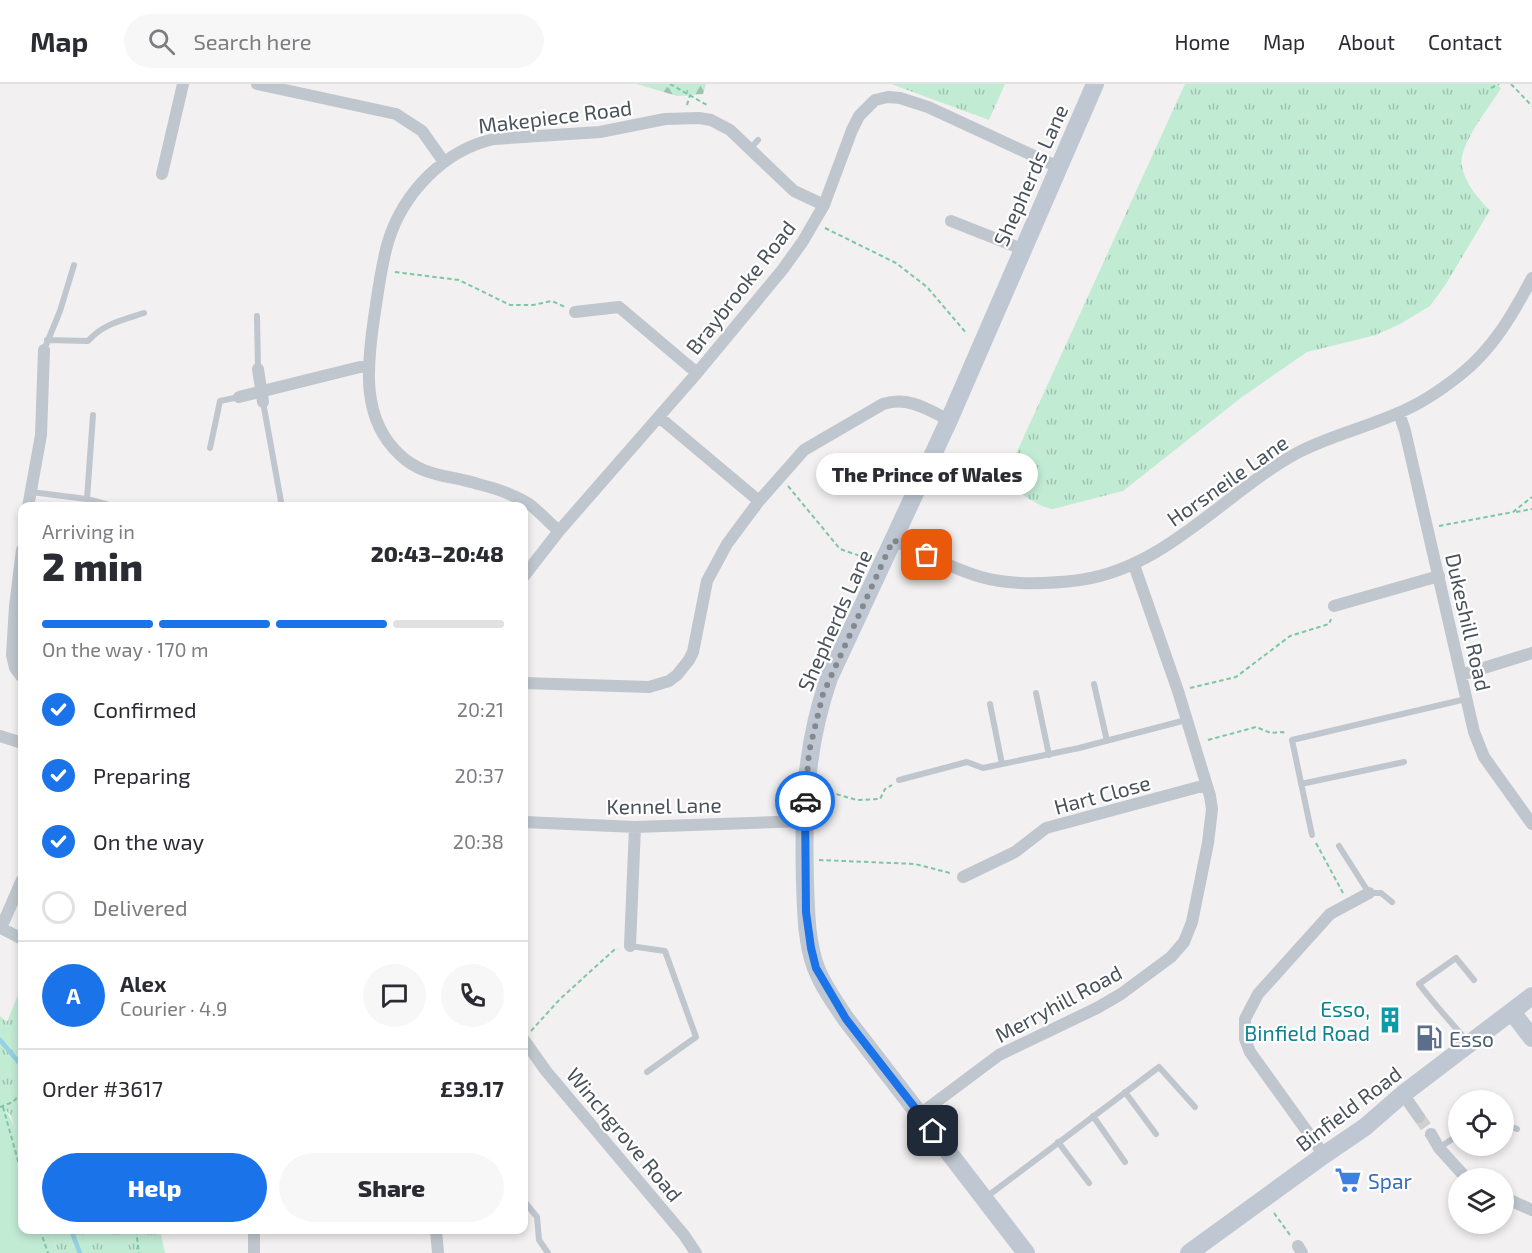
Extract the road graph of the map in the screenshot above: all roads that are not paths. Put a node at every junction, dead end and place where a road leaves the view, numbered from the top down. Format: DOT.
graph roads {
  1 [pos="183,84"];
  2 [pos="257,84"];
  3 [pos="1095,84"];
  4 [pos="444,162"];
  5 [pos="1058,166"];
  6 [pos="162,174"];
  7 [pos="824,205"];
  8 [pos="951,221"];
  9 [pos="1022,249"];
  10 [pos="74,265"];
  11 [pos="1532,278"];
  12 [pos="1527,300"];
  13 [pos="576,312"];
  14 [pos="144,313"];
  15 [pos="256,316"];
  16 [pos="46,345"];
  17 [pos="368,365"];
  18 [pos="258,369"];
  19 [pos="697,373"];
  20 [pos="239,397"];
  21 [pos="262,397"];
  22 [pos="1399,413"];
  23 [pos="93,415"];
  24 [pos="659,417"];
  25 [pos="949,420"];
  26 [pos="210,447"];
  27 [pos="30,492"];
  28 [pos="87,499"];
  29 [pos="759,501"];
  30 [pos="29,502"];
  31 [pos="98,502"];
  32 [pos="281,502"];
  33 [pos="524,502"];
  34 [pos="528,504"];
  35 [pos="560,531"];
  36 [pos="893,540"];
  37 [pos="1134,565"];
  38 [pos="528,571"];
  39 [pos="1439,576"];
  40 [pos="18,582"];
  41 [pos="1334,606"];
  42 [pos="1532,653"];
  43 [pos="18,672"];
  44 [pos="1461,675"];
  45 [pos="528,683"];
  46 [pos="1094,684"];
  47 [pos="1036,693"];
  48 [pos="1466,699"];
  49 [pos="990,704"];
  50 [pos="1186,720"];
  51 [pos="0,736"];
  52 [pos="1107,741"];
  53 [pos="18,742"];
  54 [pos="1049,755"];
  55 [pos="1404,762"];
  56 [pos="1002,765"];
  57 [pos="899,780"];
  58 [pos="1301,784"];
  59 [pos="1206,785"];
  60 [pos="804,821"];
  61 [pos="528,822"];
  62 [pos="1532,824"];
  63 [pos="635,827"];
  64 [pos="1312,835"];
  65 [pos="1339,846"];
  66 [pos="963,877"];
  67 [pos="18,889"];
  68 [pos="1369,893"];
  69 [pos="1392,902"];
  70 [pos="18,937"];
  71 [pos="630,946"];
  72 [pos="1474,980"];
  73 [pos="1532,996"];
  74 [pos="1512,1012"];
  75 [pos="528,1038"];
  76 [pos="1532,1038"];
  77 [pos="1469,1044"];
  78 [pos="647,1072"];
  79 [pos="1125,1092"];
  80 [pos="1403,1094"];
  81 [pos="1195,1107"];
  82 [pos="920,1114"];
  83 [pos="1093,1116"];
  84 [pos="1419,1117"];
  85 [pos="1514,1128"];
  86 [pos="1517,1129"];
  87 [pos="1156,1134"];
  88 [pos="1431,1134"];
  89 [pos="1058,1142"];
  90 [pos="1448,1142"];
  91 [pos="1439,1148"];
  92 [pos="1324,1155"];
  93 [pos="1125,1162"];
  94 [pos="1457,1168"];
  95 [pos="1089,1183"];
  96 [pos="985,1198"];
  97 [pos="1514,1202"];
  98 [pos="528,1206"];
  99 [pos="1532,1210"];
  100 [pos="254,1234"];
  101 [pos="436,1234"];
  102 [pos="254,1253"];
  103 [pos="438,1253"];
  104 [pos="548,1253"];
  105 [pos="696,1253"];
  106 [pos="1026,1253"];
  107 [pos="1189,1253"];
  1 -- 6 [label="street"];
  2 -- 4 [label="street"];
  3 -- 5 [label="street, Shepherds Lane"];
  4 -- 7 [label="street, Makepiece Road"];
  4 -- 17 [label="street, Makepiece Road"];
  5 -- 7 [label="street, Braybrooke Road"];
  5 -- 9 [label="street, Shepherds Lane"];
  7 -- 19 [label="street, Braybrooke Road"];
  8 -- 9 [label="street"];
  9 -- 25 [label="street, Shepherds Lane"];
  10 -- 16 [label="lane"];
  11 -- 12 [label="street, Horsneile Lane"];
  12 -- 22 [label="street, Horsneile Lane"];
  13 -- 19 [label="street"];
  14 -- 16 [label="lane"];
  15 -- 18 [label="lane"];
  16 -- 27 [label="street"];
  17 -- 21 [label="street"];
  17 -- 33 [label="street, Makepiece Road"];
  18 -- 21 [label="street"];
  19 -- 24 [label="street, Braybrooke Road"];
  20 -- 21 [label="street"];
  20 -- 26 [label="lane"];
  21 -- 32 [label="lane"];
  22 -- 37 [label="street, Horsneile Lane"];
  22 -- 39 [label="street, Dukeshill Road"];
  23 -- 28 [label="lane"];
  24 -- 29 [label="street"];
  24 -- 35 [label="street, Braybrooke Road"];
  25 -- 29 [label="street"];
  25 -- 36 [label="street, Shepherds Lane"];
  27 -- 28 [label="lane"];
  27 -- 30 [label="street"];
  28 -- 31 [label="lane"];
  29 -- 45 [label="street"];
  34 -- 35 [label="street, Makepiece Road"];
  35 -- 38 [label="street, Braybrooke Road"];
  36 -- 37 [label="street, Horsneile Lane"];
  36 -- 60 [label="street, Shepherds Lane"];
  37 -- 50 [label="street, Merryhill Road"];
  39 -- 41 [label="street"];
  39 -- 44 [label="street, Dukeshill Road"];
  40 -- 43 [label="street"];
  42 -- 44 [label="street"];
  44 -- 48 [label="street, Dukeshill Road"];
  46 -- 52 [label="lane"];
  47 -- 54 [label="lane"];
  48 -- 58 [label="lane"];
  48 -- 62 [label="street, Dukeshill Road"];
  49 -- 56 [label="lane"];
  50 -- 52 [label="lane"];
  50 -- 59 [label="street, Merryhill Road"];
  51 -- 53 [label="street"];
  52 -- 54 [label="lane"];
  54 -- 56 [label="lane"];
  55 -- 58 [label="lane"];
  56 -- 57 [label="lane"];
  58 -- 64 [label="lane"];
  59 -- 66 [label="street, Hart Close"];
  59 -- 82 [label="street, Merryhill Road"];
  60 -- 63 [label="street, Kennel Lane"];
  60 -- 82 [label="street, Shepherds Lane"];
  61 -- 63 [label="street, Kennel Lane"];
  63 -- 71 [label="street"];
  65 -- 68 [label="lane"];
  67 -- 70 [label="street"];
  68 -- 69 [label="lane"];
  68 -- 92 [label="street"];
  71 -- 78 [label="lane"];
  72 -- 77 [label="lane"];
  73 -- 74 [label="street, Binfield Road"];
  74 -- 76 [label="street"];
  74 -- 77 [label="street, Binfield Road"];
  75 -- 105 [label="street, Winchgrove Road"];
  77 -- 80 [label="street, Binfield Road"];
  79 -- 81 [label="lane"];
  79 -- 83 [label="lane"];
  79 -- 87 [label="lane"];
  80 -- 84 [label="street"];
  80 -- 92 [label="street, Binfield Road"];
  82 -- 96 [label="street, Shepherds Lane"];
  83 -- 89 [label="lane"];
  83 -- 93 [label="lane"];
  85 -- 86 [label="lane"];
  88 -- 91 [label="street"];
  89 -- 95 [label="lane"];
  89 -- 96 [label="lane"];
  90 -- 91 [label="lane"];
  91 -- 94 [label="street"];
  92 -- 107 [label="street, Binfield Road"];
  96 -- 106 [label="street, Shepherds Lane"];
  97 -- 99 [label="street"];
  98 -- 104 [label="lane"];
  100 -- 102 [label="street"];
  101 -- 103 [label="street"];
}
